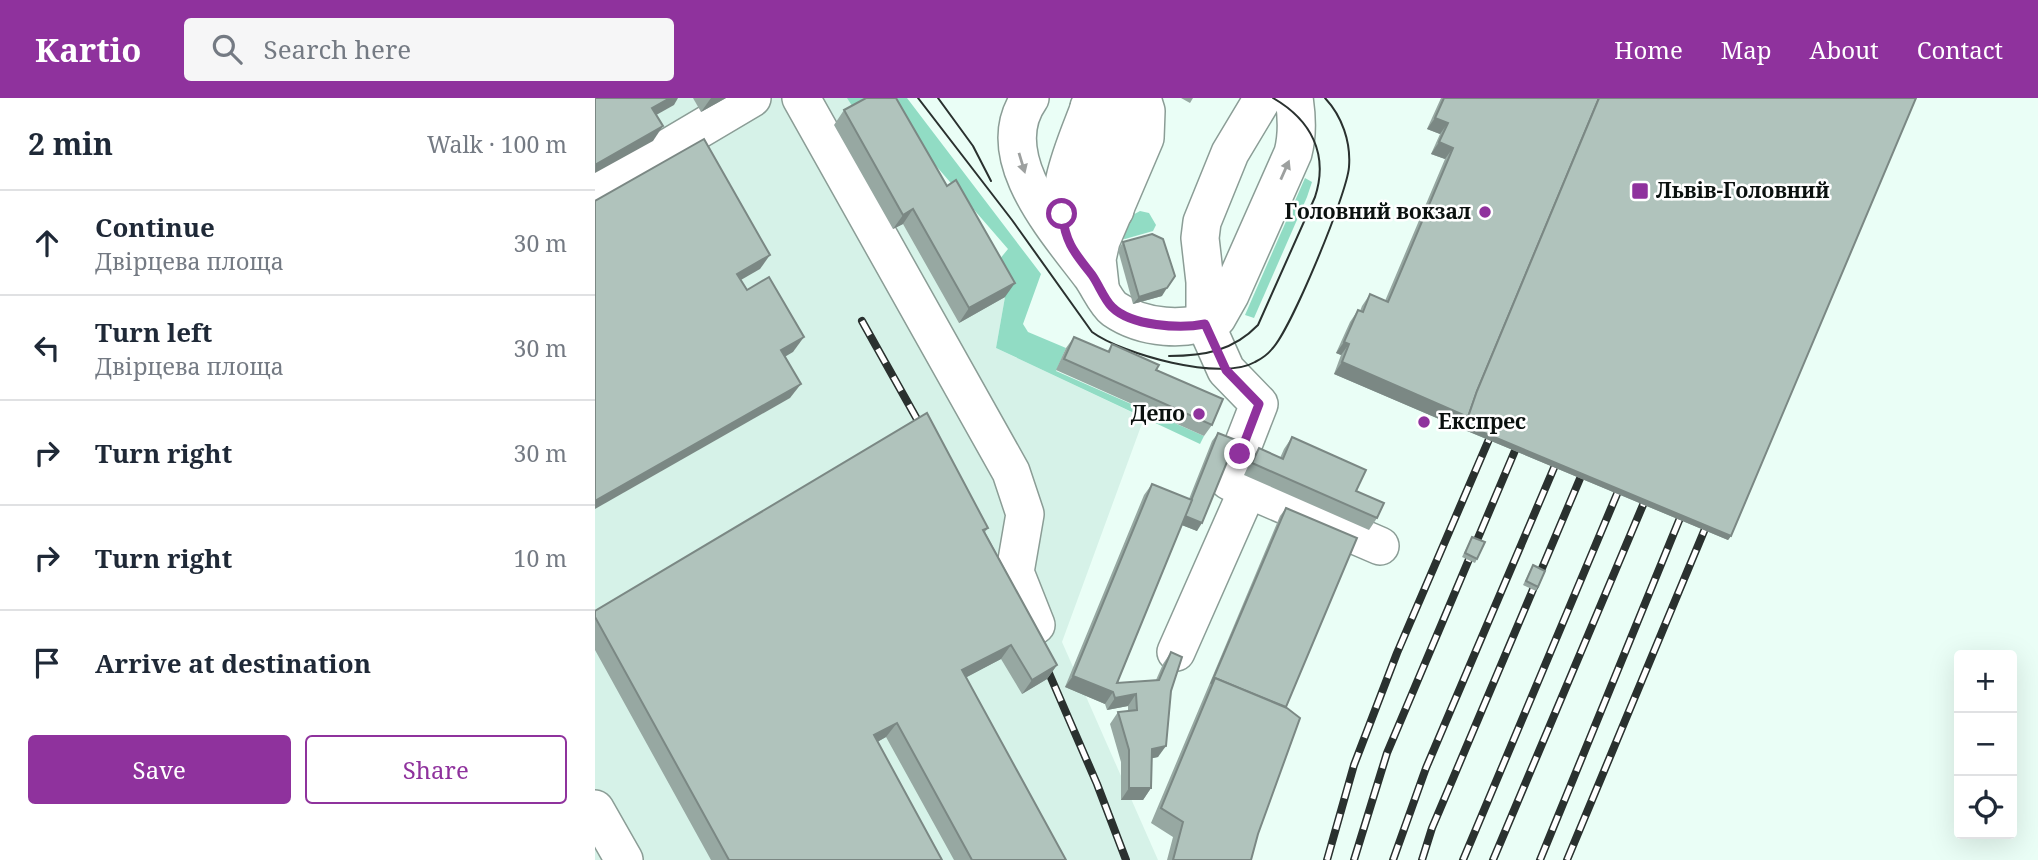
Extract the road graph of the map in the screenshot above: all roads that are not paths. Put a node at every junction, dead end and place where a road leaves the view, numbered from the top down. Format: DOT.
graph roads {
  1 [pos="752,98"];
  2 [pos="801,98"];
  3 [pos="1030,98"];
  4 [pos="1142,98"];
  5 [pos="1263,98"];
  6 [pos="1282,98"];
  7 [pos="1294,98"];
  8 [pos="1098,101"];
  9 [pos="1130,175"];
  10 [pos="595,191"];
  11 [pos="1115,210"];
  12 [pos="1088,264"];
  13 [pos="1205,324"];
  14 [pos="1248,489"];
  15 [pos="1380,546"];
  16 [pos="1035,625"];
  17 [pos="1176,652"];
  18 [pos="595,808"];
  19 [pos="624,860"];
  1 -- 10 [label="street"];
  2 -- 16 [label="street"];
  3 -- 12 [label="street, one-way"];
  4 -- 9 [label="street"];
  5 -- 13 [label="street"];
  6 -- 13 [label="street"];
  13 -- 7 [label="street, one-way"];
  8 -- 9 [label="street"];
  8 -- 11 [label="street"];
  8 -- 12 [label="street"];
  9 -- 11 [label="street"];
  11 -- 12 [label="street"];
  12 -- 13 [label="street"];
  13 -- 14 [label="street"];
  14 -- 15 [label="street"];
  14 -- 17 [label="street"];
  18 -- 19 [label="street"];
}
